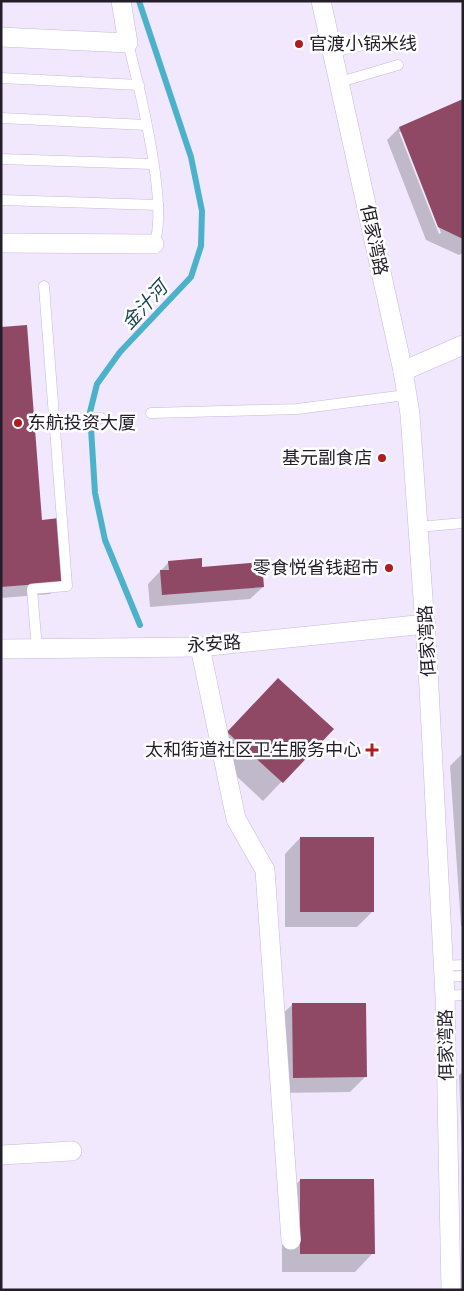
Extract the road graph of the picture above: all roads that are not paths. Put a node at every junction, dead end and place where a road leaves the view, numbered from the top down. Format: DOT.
graph roads {
  1 [pos="121,1"];
  2 [pos="321,1"];
  3 [pos="1,37"];
  4 [pos="128,44"];
  5 [pos="364,45"];
  6 [pos="334,52"];
  7 [pos="398,65"];
  8 [pos="1,78"];
  9 [pos="340,82"];
  10 [pos="139,85"];
  11 [pos="1,118"];
  12 [pos="146,125"];
  13 [pos="1,159"];
  14 [pos="152,164"];
  15 [pos="1,200"];
  16 [pos="158,205"];
  17 [pos="1,243"];
  18 [pos="154,244"];
  19 [pos="44,286"];
  20 [pos="463,345"];
  21 [pos="403,371"];
  22 [pos="406,395"];
  23 [pos="151,412"];
  24 [pos="101,418"];
  25 [pos="79,419"];
  26 [pos="463,523"];
  27 [pos="418,528"];
  28 [pos="426,624"];
  29 [pos="200,647"];
  30 [pos="1,649"];
  31 [pos="36,649"];
  32 [pos="463,965"];
  33 [pos="463,976"];
  34 [pos="448,983"];
  35 [pos="72,1152"];
  36 [pos="1,1155"];
  37 [pos="291,1240"];
  38 [pos="451,1290"];
  1 -- 4 [label="street"];
  2 -- 6 [label="street, 佴家湾路"];
  3 -- 4 [label="street"];
  4 -- 10 [label="lane"];
  5 -- 6 [label="lane"];
  6 -- 9 [label="street, 佴家湾路"];
  7 -- 9 [label="lane"];
  8 -- 10 [label="lane"];
  9 -- 21 [label="street, 佴家湾路"];
  10 -- 12 [label="lane"];
  11 -- 12 [label="lane"];
  12 -- 14 [label="lane"];
  13 -- 14 [label="lane"];
  14 -- 16 [label="lane"];
  15 -- 16 [label="lane"];
  16 -- 18 [label="lane"];
  17 -- 18 [label="street"];
  19 -- 31 [label="lane"];
  20 -- 21 [label="street"];
  21 -- 22 [label="street, 佴家湾路"];
  22 -- 23 [label="lane"];
  22 -- 27 [label="street, 佴家湾路"];
  24 -- 25 [label="lane"];
  26 -- 27 [label="lane"];
  27 -- 28 [label="street, 佴家湾路"];
  28 -- 29 [label="street, 永安路"];
  28 -- 34 [label="street, 佴家湾路"];
  29 -- 31 [label="street, 永安路"];
  29 -- 37 [label="street"];
  30 -- 31 [label="street, 永安路"];
  32 -- 34 [label="lane"];
  33 -- 34 [label="lane"];
  34 -- 38 [label="street, 佴家湾路"];
  35 -- 36 [label="street"];
}
